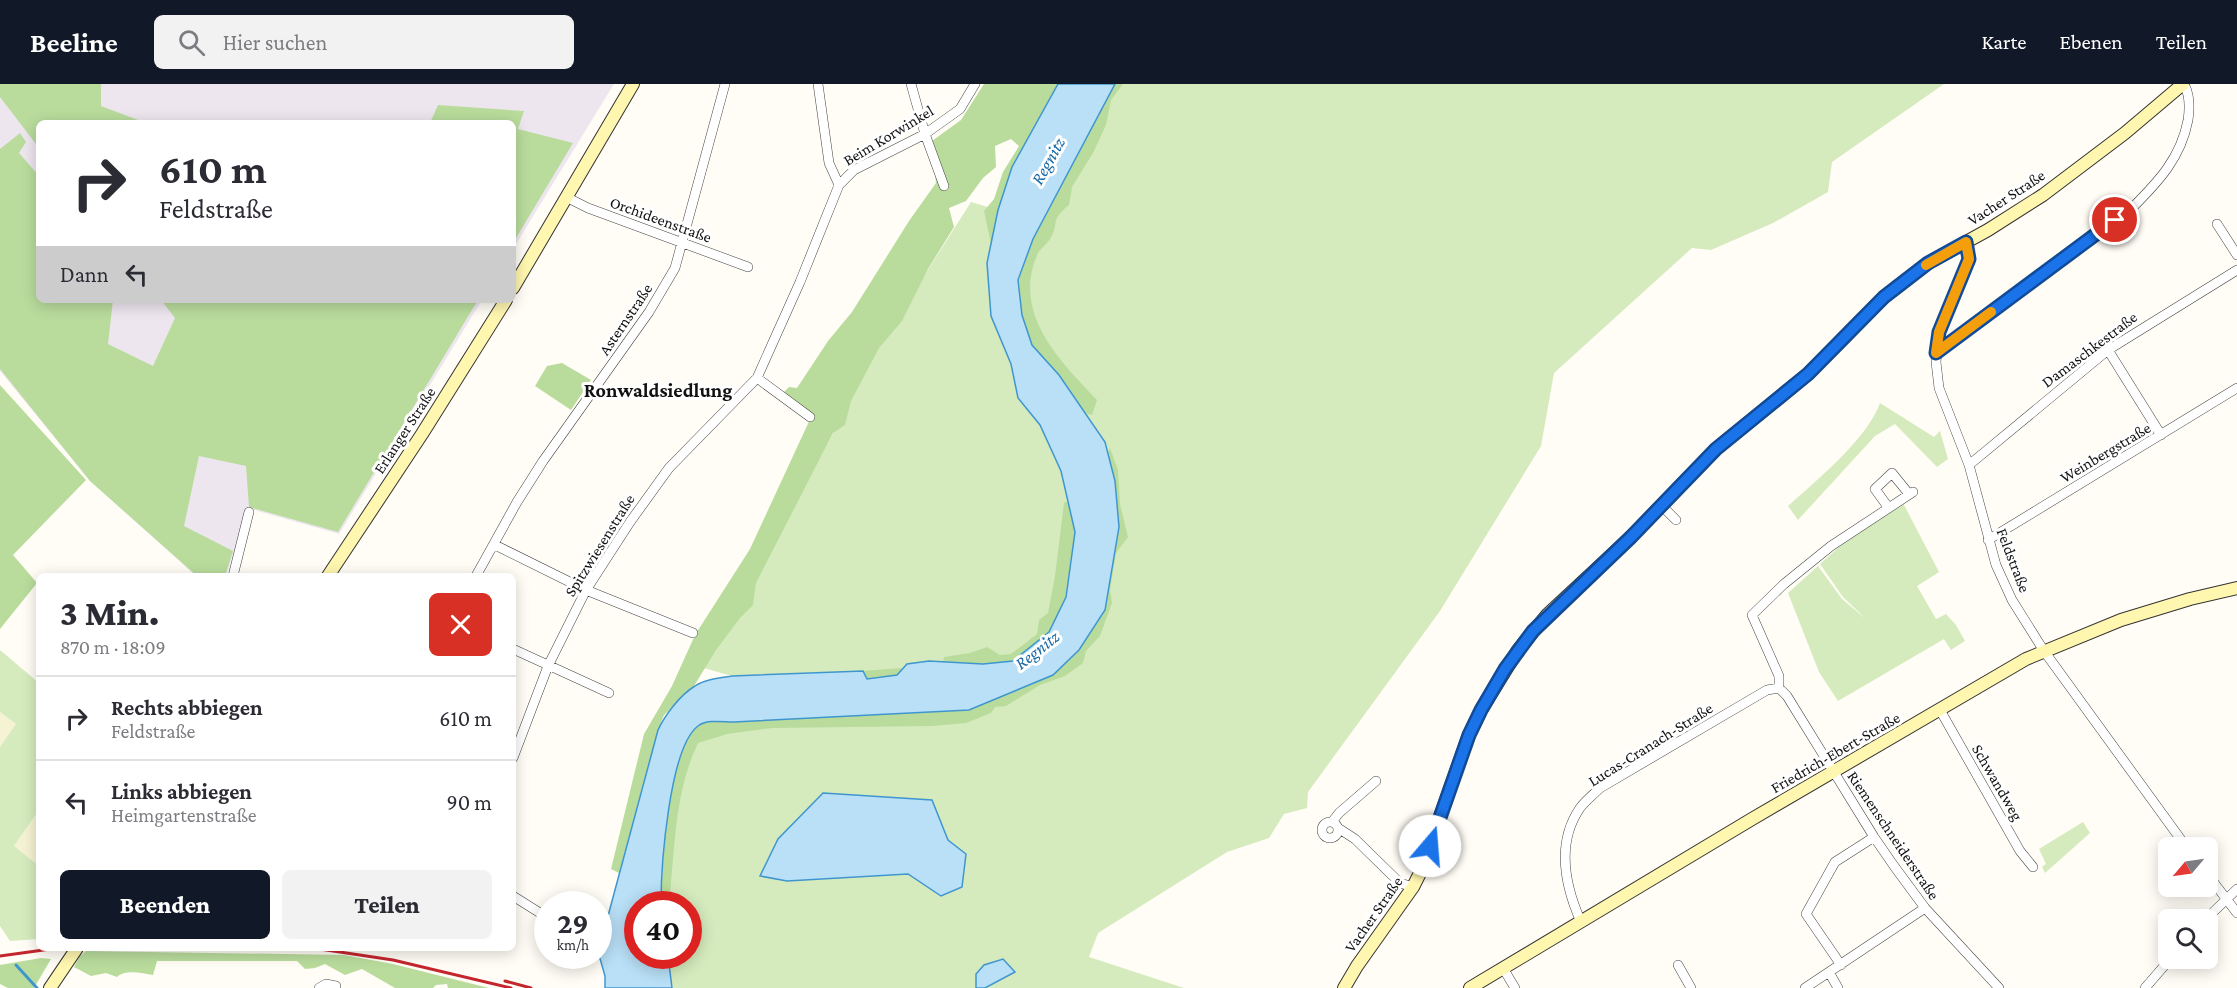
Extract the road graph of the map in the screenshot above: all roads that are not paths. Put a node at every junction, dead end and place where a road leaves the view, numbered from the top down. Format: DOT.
graph roads {
  1 [pos="633,84"];
  2 [pos="725,84"];
  3 [pos="818,84"];
  4 [pos="911,84"];
  5 [pos="975,84"];
  6 [pos="2184,84"];
  7 [pos="925,134"];
  8 [pos="838,185"];
  9 [pos="944,186"];
  10 [pos="566,197"];
  11 [pos="2217,224"];
  12 [pos="1966,242"];
  13 [pos="682,243"];
  14 [pos="2237,255"];
  15 [pos="747,267"];
  16 [pos="2237,270"];
  17 [pos="516,283"];
  18 [pos="504,303"];
  19 [pos="2108,350"];
  20 [pos="1936,353"];
  21 [pos="757,378"];
  22 [pos="2237,388"];
  23 [pos="810,417"];
  24 [pos="2161,435"];
  25 [pos="1969,465"];
  26 [pos="1661,506"];
  27 [pos="1888,507"];
  28 [pos="249,512"];
  29 [pos="1676,520"];
  30 [pos="1988,540"];
  31 [pos="495,545"];
  32 [pos="234,573"];
  33 [pos="330,573"];
  34 [pos="478,573"];
  35 [pos="2237,588"];
  36 [pos="586,590"];
  37 [pos="693,633"];
  38 [pos="516,650"];
  39 [pos="2044,651"];
  40 [pos="548,666"];
  41 [pos="1779,688"];
  42 [pos="609,693"];
  43 [pos="1940,710"];
  44 [pos="516,750"];
  45 [pos="1834,773"];
  46 [pos="1376,781"];
  47 [pos="1874,837"];
  48 [pos="2179,837"];
  49 [pos="2033,867"];
  50 [pos="1413,887"];
  51 [pos="2218,889"];
  52 [pos="2237,889"];
  53 [pos="516,898"];
  54 [pos="2226,899"];
  55 [pos="1925,908"];
  56 [pos="534,909"];
  57 [pos="2216,909"];
  58 [pos="2237,913"];
  59 [pos="1581,922"];
  60 [pos="75,951"];
  61 [pos="1678,965"];
  62 [pos="1840,965"];
  63 [pos="1503,968"];
  64 [pos="2161,969"];
  65 [pos="1829,972"];
  66 [pos="336,986"];
  67 [pos="50,988"];
  68 [pos="319,988"];
  69 [pos="1344,988"];
  70 [pos="1470,988"];
  71 [pos="1515,988"];
  72 [pos="1691,988"];
  73 [pos="1805,988"];
  74 [pos="1838,988"];
  75 [pos="1999,988"];
  76 [pos="2145,988"];
  1 -- 10 [label="street"];
  2 -- 13 [label="street, Asternstraße"];
  3 -- 8 [label="street"];
  4 -- 7 [label="street"];
  5 -- 7 [label="street, Beim Korwinkel"];
  6 -- 12 [label="street, Vacher Straße"];
  6 -- 20 [label="street"];
  7 -- 8 [label="street, Beim Korwinkel"];
  7 -- 9 [label="street"];
  8 -- 21 [label="street, Spitzwiesenstraße"];
  10 -- 13 [label="street, Orchideenstraße"];
  10 -- 17 [label="street"];
  11 -- 14 [label="street"];
  12 -- 20 [label="street, Feldstraße"];
  12 -- 26 [label="street, Vacher Straße"];
  13 -- 15 [label="street, Orchideenstraße"];
  13 -- 31 [label="street, Asternstraße"];
  16 -- 19 [label="street, Damaschkestraße"];
  18 -- 33 [label="street, Erlanger Straße"];
  19 -- 24 [label="street"];
  19 -- 25 [label="street, Damaschkestraße"];
  20 -- 25 [label="street, Feldstraße"];
  21 -- 23 [label="street"];
  21 -- 36 [label="street, Spitzwiesenstraße"];
  22 -- 24 [label="street, Weinbergstraße"];
  24 -- 30 [label="street, Weinbergstraße"];
  25 -- 30 [label="street, Feldstraße"];
  26 -- 29 [label="street"];
  26 -- 50 [label="street, Vacher Straße"];
  27 -- 27 [label="street, Riemenschneiderstraße"];
  27 -- 41 [label="street, Riemenschneiderstraße"];
  28 -- 32 [label="street"];
  30 -- 39 [label="street, Feldstraße"];
  31 -- 34 [label="street, Asternstraße"];
  31 -- 36 [label="street"];
  35 -- 39 [label="street, Friedrich-Ebert-Straße"];
  36 -- 37 [label="street"];
  36 -- 40 [label="street, Spitzwiesenstraße"];
  38 -- 40 [label="street"];
  39 -- 43 [label="street, Friedrich-Ebert-Straße"];
  39 -- 48 [label="street, Feldstraße"];
  40 -- 42 [label="street"];
  40 -- 44 [label="street, Spitzwiesenstraße"];
  41 -- 45 [label="street, Riemenschneiderstraße"];
  41 -- 59 [label="street, Lucas-Cranach-Straße"];
  43 -- 45 [label="street, Friedrich-Ebert-Straße"];
  43 -- 49 [label="street, Schwandweg"];
  45 -- 47 [label="street, Riemenschneiderstraße"];
  45 -- 59 [label="street, Friedrich-Ebert-Straße"];
  46 -- 50 [label="street"];
  47 -- 55 [label="street, Riemenschneiderstraße"];
  47 -- 62 [label="street"];
  50 -- 69 [label="street, Vacher Straße"];
  51 -- 54 [label="street"];
  52 -- 54 [label="street"];
  53 -- 56 [label="street"];
  54 -- 57 [label="street"];
  54 -- 58 [label="street"];
  55 -- 62 [label="street"];
  55 -- 75 [label="street, Riemenschneiderstraße"];
  59 -- 63 [label="street, Friedrich-Ebert-Straße"];
  60 -- 67 [label="street"];
  61 -- 72 [label="street"];
  62 -- 65 [label="street"];
  63 -- 70 [label="street, Friedrich-Ebert-Straße"];
  63 -- 71 [label="street"];
  64 -- 76 [label="street"];
  65 -- 73 [label="street"];
  65 -- 74 [label="street"];
  66 -- 68 [label="street"];
}
